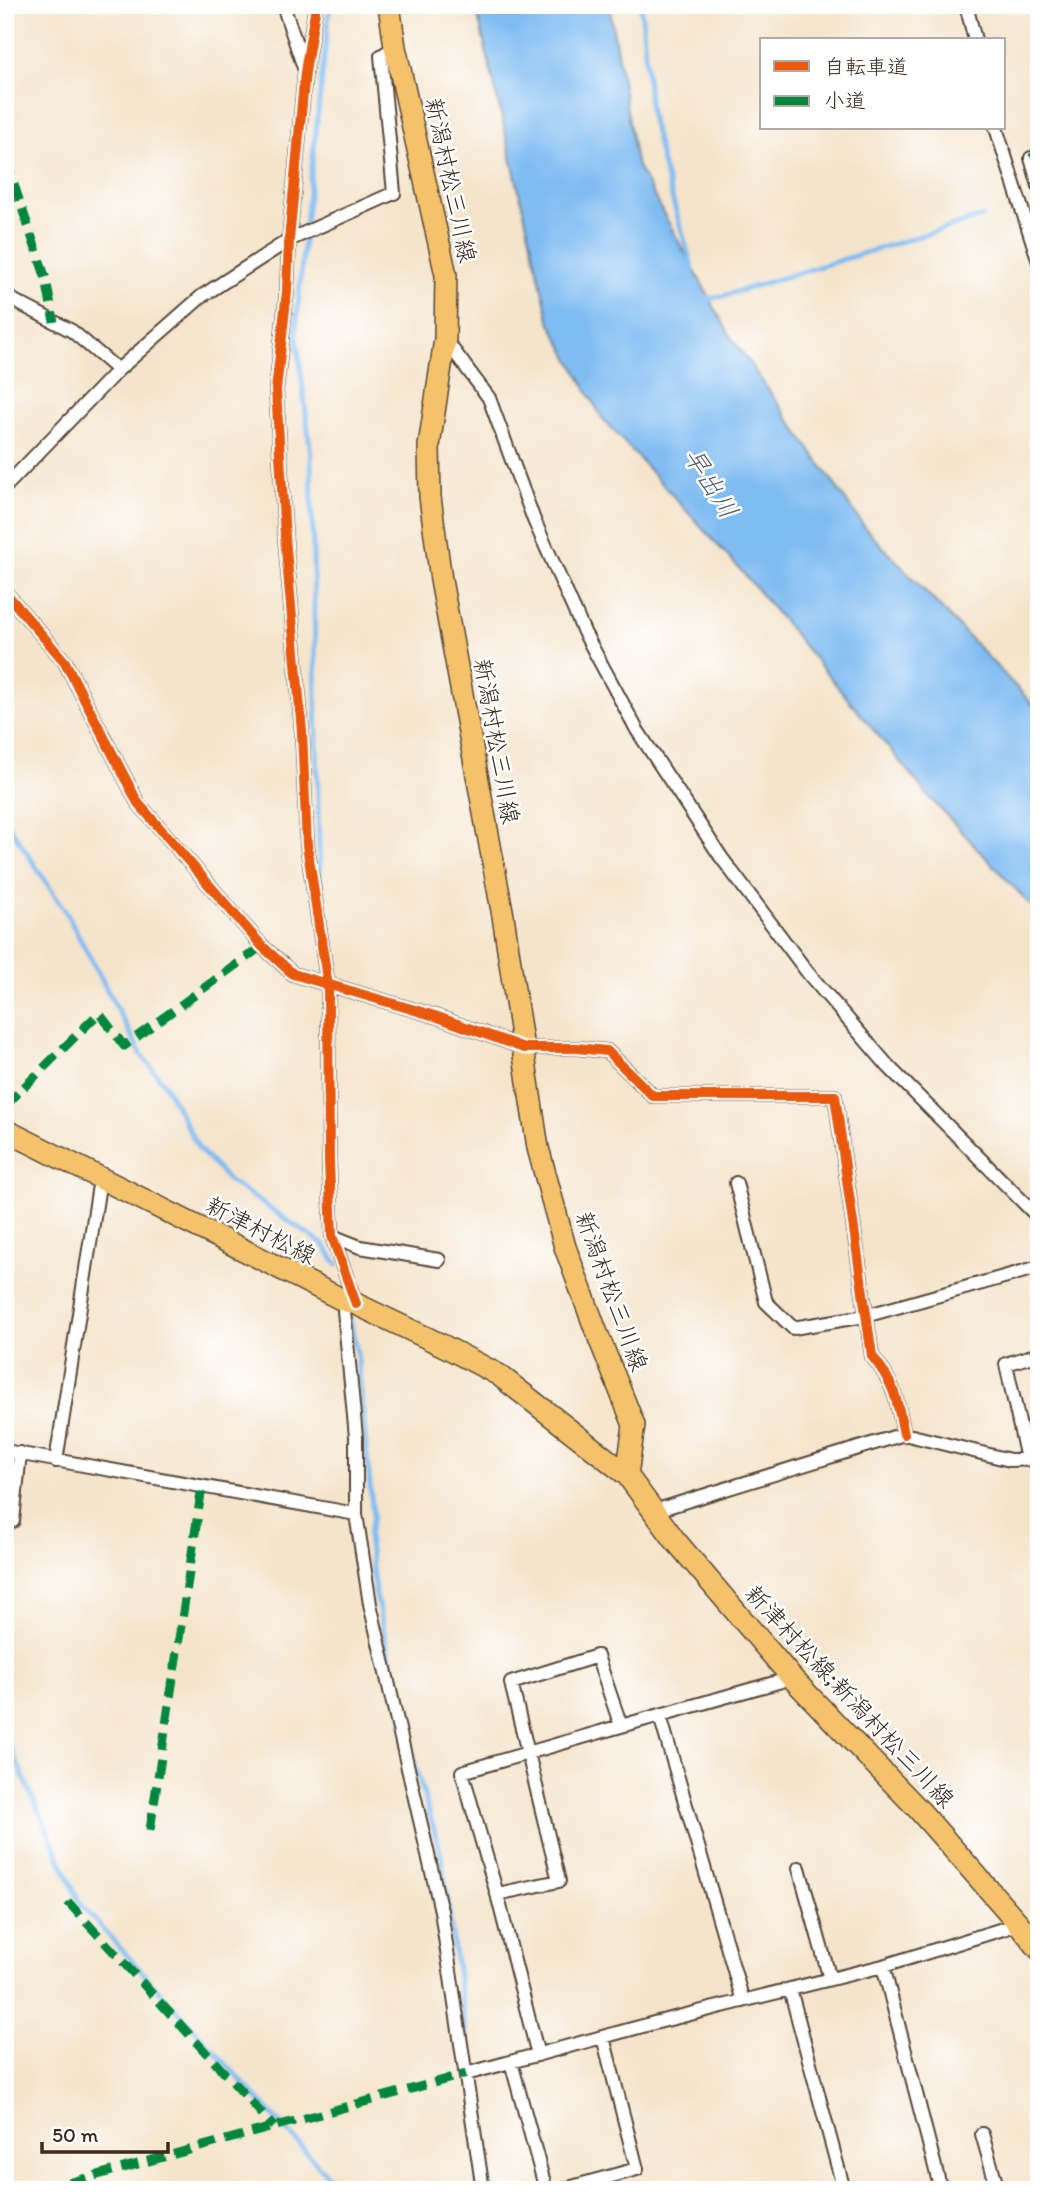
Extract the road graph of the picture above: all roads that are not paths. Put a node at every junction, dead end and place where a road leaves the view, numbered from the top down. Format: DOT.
graph roads {
  1 [pos="283,5"];
  2 [pos="316,5"];
  3 [pos="389,5"];
  4 [pos="966,5"];
  5 [pos="974,38"];
  6 [pos="395,47"];
  7 [pos="305,72"];
  8 [pos="997,130"];
  9 [pos="1031,158"];
  10 [pos="1039,186"];
  11 [pos="289,240"];
  12 [pos="1039,262"];
  13 [pos="5,296"];
  14 [pos="445,339"];
  15 [pos="118,370"];
  16 [pos="5,487"];
  17 [pos="5,592"];
  18 [pos="328,986"];
  19 [pos="524,1048"];
  20 [pos="5,1130"];
  21 [pos="100,1179"];
  22 [pos="736,1183"];
  23 [pos="1039,1218"];
  24 [pos="332,1236"];
  25 [pos="439,1260"];
  26 [pos="1039,1267"];
  27 [pos="349,1302"];
  28 [pos="865,1316"];
  29 [pos="1039,1354"];
  30 [pos="904,1434"];
  31 [pos="5,1451"];
  32 [pos="20,1453"];
  33 [pos="1033,1459"];
  34 [pos="56,1461"];
  35 [pos="627,1475"];
  36 [pos="654,1511"];
  37 [pos="356,1514"];
  38 [pos="13,1521"];
  39 [pos="792,1678"];
  40 [pos="660,1716"];
  41 [pos="621,1726"];
  42 [pos="529,1753"];
  43 [pos="799,1868"];
  44 [pos="497,1894"];
  45 [pos="1019,1924"];
  46 [pos="1039,1949"];
  47 [pos="883,1966"];
  48 [pos="830,1979"];
  49 [pos="790,1989"];
  50 [pos="743,2001"];
  51 [pos="603,2037"];
  52 [pos="538,2055"];
  53 [pos="511,2062"];
  54 [pos="466,2074"];
  55 [pos="982,2134"];
  56 [pos="594,2185"];
  57 [pos="483,2190"];
  58 [pos="546,2190"];
  59 [pos="561,2190"];
  60 [pos="844,2190"];
  61 [pos="941,2190"];
  62 [pos="998,2190"];
  1 -- 7 [label="street"];
  2 -- 7 [label="street"];
  3 -- 6 [label="main road, 新潟村松三川線"];
  4 -- 5 [label="street"];
  6 -- 11 [label="street"];
  6 -- 14 [label="main road, 新潟村松三川線"];
  7 -- 11 [label="street"];
  8 -- 12 [label="street"];
  9 -- 10 [label="street"];
  11 -- 15 [label="street"];
  11 -- 18 [label="street"];
  13 -- 15 [label="street"];
  14 -- 19 [label="main road, 新潟村松三川線"];
  14 -- 23 [label="street"];
  15 -- 16 [label="street"];
  17 -- 18 [label="street"];
  18 -- 19 [label="street"];
  18 -- 24 [label="street"];
  19 -- 28 [label="street"];
  19 -- 35 [label="main road, 新潟村松三川線"];
  20 -- 21 [label="main road, 新津村松線"];
  21 -- 27 [label="main road, 新津村松線"];
  21 -- 34 [label="street"];
  22 -- 28 [label="street"];
  24 -- 25 [label="street"];
  24 -- 27 [label="street"];
  26 -- 28 [label="street"];
  27 -- 35 [label="main road, 新津村松線"];
  27 -- 37 [label="street"];
  28 -- 30 [label="street"];
  29 -- 33 [label="street"];
  30 -- 33 [label="street"];
  30 -- 36 [label="street"];
  31 -- 32 [label="street"];
  32 -- 34 [label="street"];
  32 -- 38 [label="street"];
  34 -- 37 [label="street"];
  35 -- 36 [label="main road, 新津村松線;新潟村松三川線"];
  36 -- 39 [label="main road, 新津村松線;新潟村松三川線"];
  37 -- 54 [label="street"];
  39 -- 40 [label="street"];
  39 -- 45 [label="main road, 新津村松線;新潟村松三川線"];
  40 -- 41 [label="street"];
  40 -- 50 [label="street"];
  41 -- 42 [label="street"];
  41 -- 42 [label="street"];
  42 -- 44 [label="street"];
  42 -- 44 [label="street"];
  43 -- 48 [label="street"];
  44 -- 52 [label="street"];
  45 -- 46 [label="main road, 新津村松線;新潟村松三川線"];
  45 -- 47 [label="street"];
  47 -- 48 [label="street"];
  47 -- 61 [label="street"];
  48 -- 49 [label="street"];
  49 -- 50 [label="street"];
  49 -- 60 [label="street"];
  50 -- 51 [label="street"];
  51 -- 52 [label="street"];
  51 -- 56 [label="street"];
  52 -- 53 [label="street"];
  53 -- 54 [label="street"];
  53 -- 58 [label="street"];
  54 -- 57 [label="street"];
  55 -- 62 [label="street"];
  56 -- 59 [label="street"];
}
